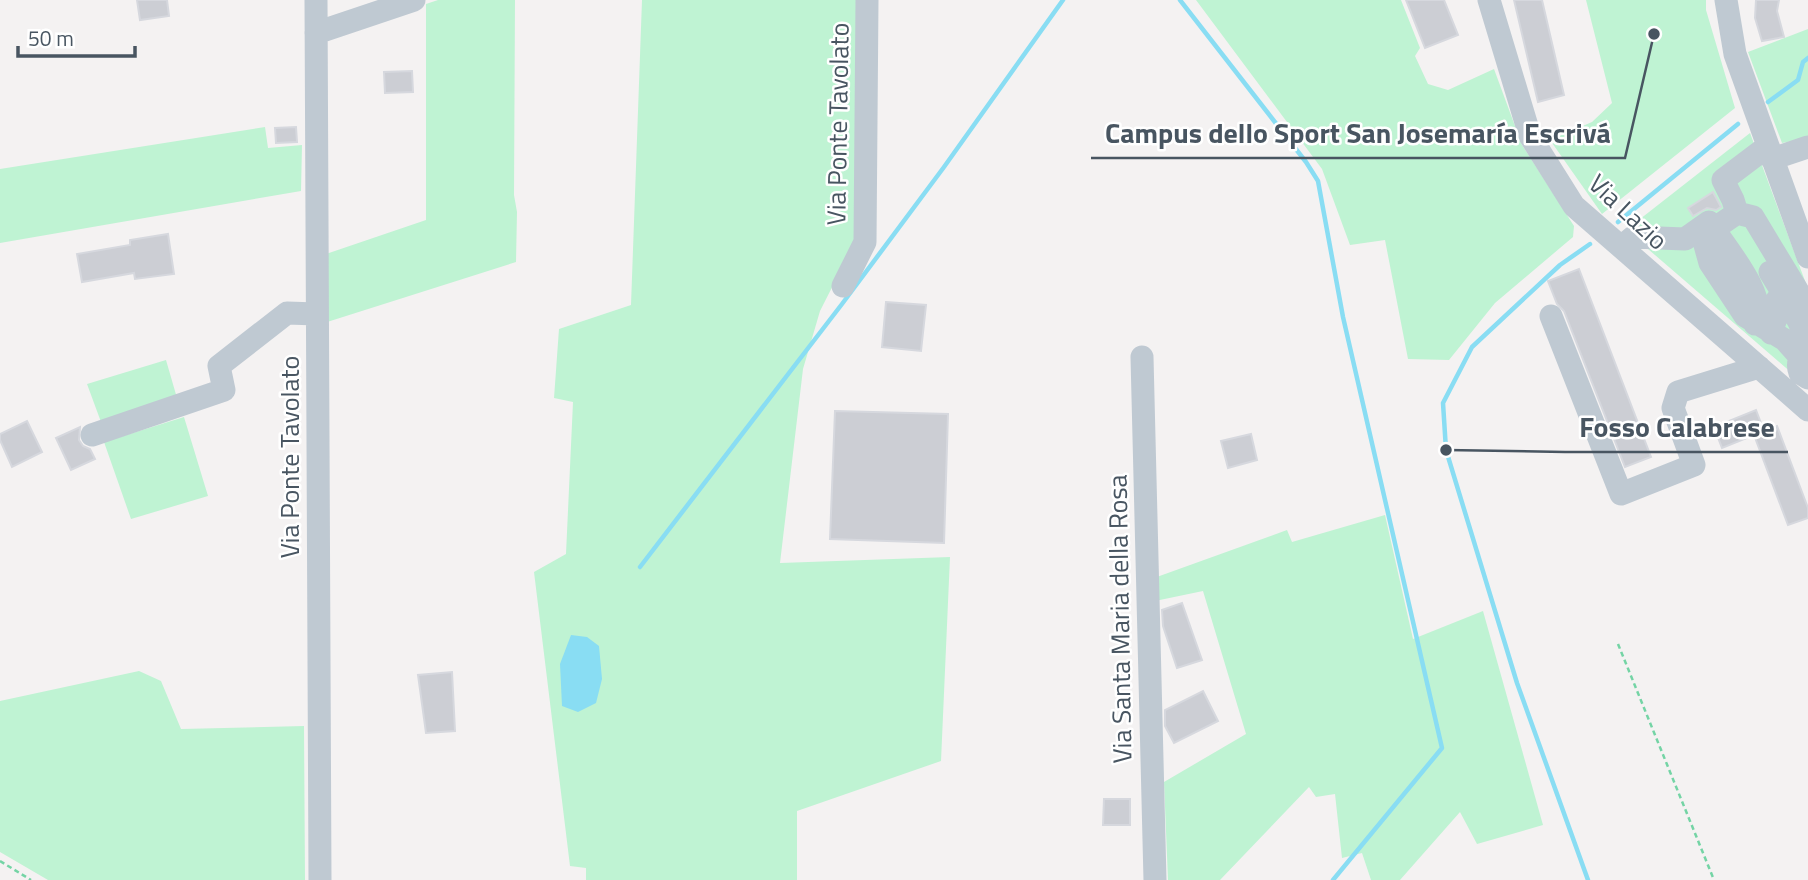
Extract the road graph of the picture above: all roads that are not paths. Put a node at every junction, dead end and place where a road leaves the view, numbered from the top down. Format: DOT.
graph roads {
  1 [pos="316,0"];
  2 [pos="414,0"];
  3 [pos="867,0"];
  4 [pos="1489,0"];
  5 [pos="1727,0"];
  6 [pos="316,33"];
  7 [pos="1808,147"];
  8 [pos="1770,153"];
  9 [pos="1714,229"];
  10 [pos="1754,234"];
  11 [pos="1621,247"];
  12 [pos="1808,257"];
  13 [pos="1724,262"];
  14 [pos="843,286"];
  15 [pos="1758,299"];
  16 [pos="1794,307"];
  17 [pos="317,314"];
  18 [pos="1551,316"];
  19 [pos="1787,344"];
  20 [pos="1142,357"];
  21 [pos="1759,368"];
  22 [pos="1808,410"];
  23 [pos="92,435"];
  24 [pos="320,880"];
  25 [pos="1155,880"];
  1 -- 6 [label="street, Via Ponte Tavolato"];
  2 -- 6 [label="street"];
  3 -- 14 [label="street, Via Ponte Tavolato"];
  4 -- 11 [label="street, Via Lazio"];
  5 -- 8 [label="street"];
  6 -- 17 [label="street, Via Ponte Tavolato"];
  7 -- 8 [label="street"];
  8 -- 10 [label="street"];
  8 -- 12 [label="street"];
  9 -- 10 [label="street"];
  9 -- 11 [label="street"];
  9 -- 13 [label="street"];
  10 -- 13 [label="street"];
  10 -- 16 [label="street"];
  11 -- 21 [label="street, Via Lazio"];
  13 -- 15 [label="street"];
  13 -- 19 [label="street"];
  15 -- 16 [label="street"];
  15 -- 19 [label="street"];
  16 -- 19 [label="street"];
  17 -- 23 [label="street"];
  17 -- 24 [label="street, Via Ponte Tavolato"];
  18 -- 21 [label="street"];
  20 -- 25 [label="street, Via Santa Maria della Rosa"];
  21 -- 22 [label="street, Via Lazio"];
}
